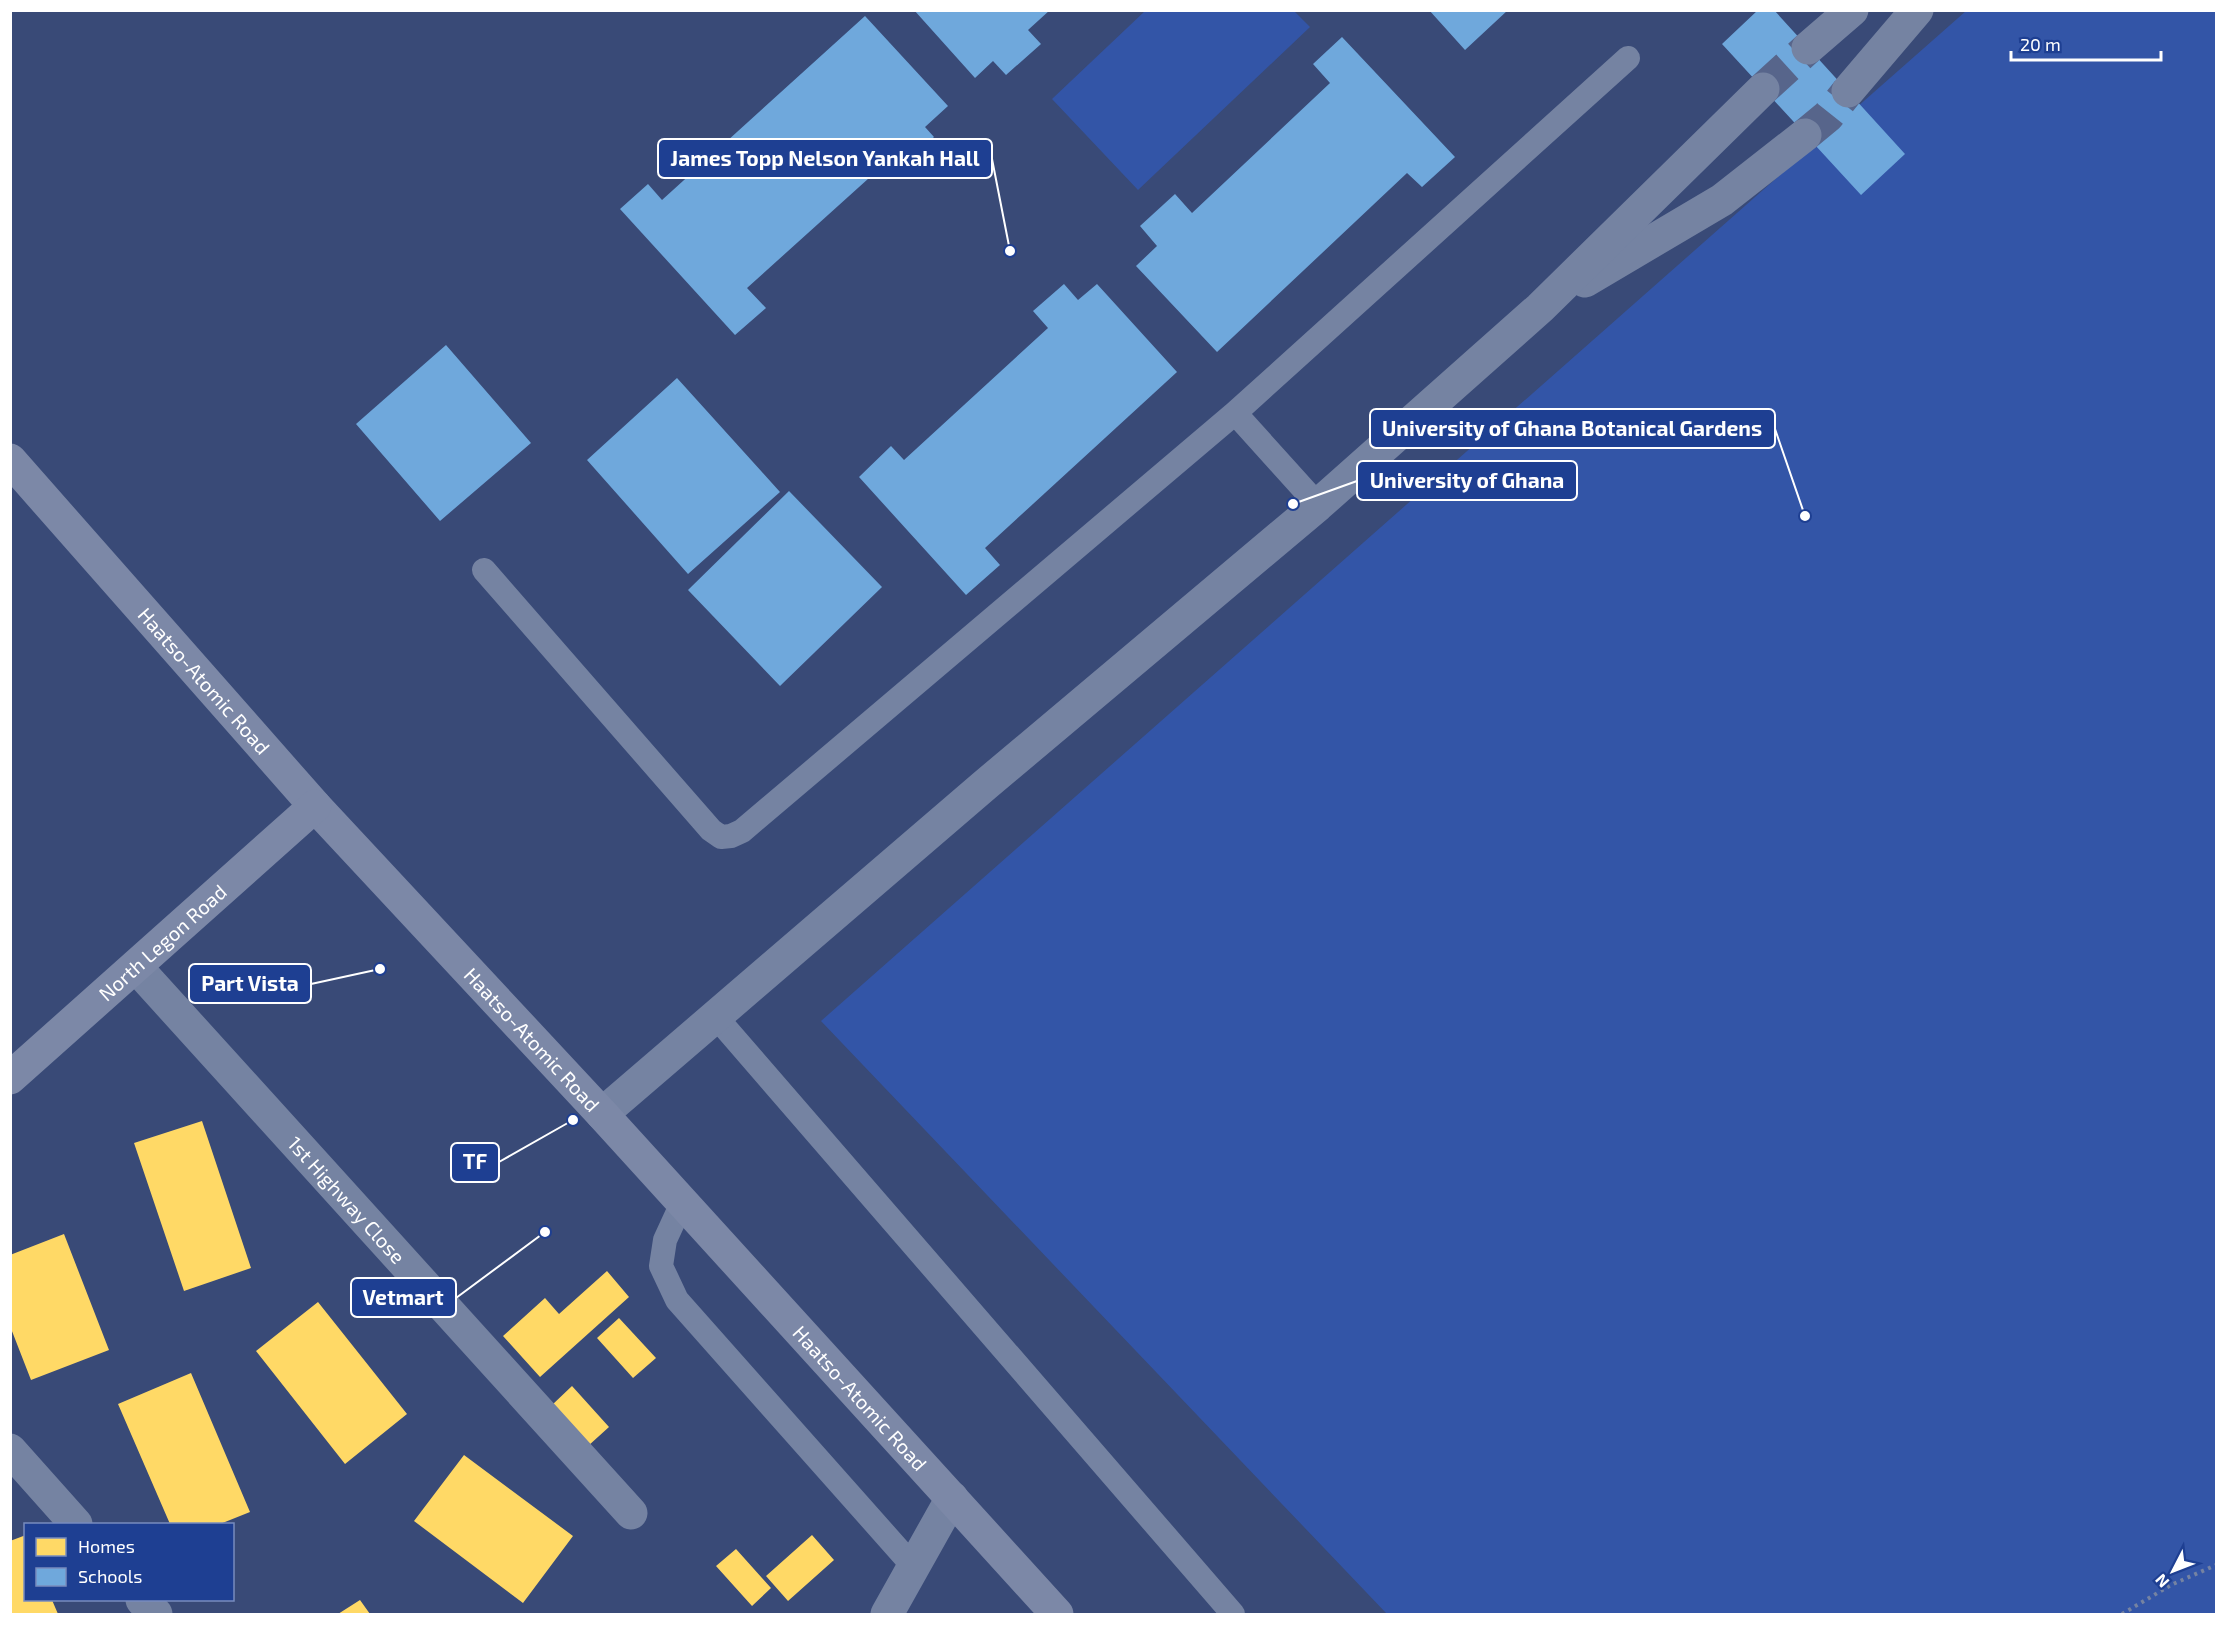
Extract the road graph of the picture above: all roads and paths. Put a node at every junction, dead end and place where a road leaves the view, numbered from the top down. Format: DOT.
graph roads {
  1 [pos="1852,10"];
  2 [pos="1917,10"];
  3 [pos="1808,48"];
  4 [pos="1628,58"];
  5 [pos="1762,89"];
  6 [pos="1848,91"];
  7 [pos="1805,135"];
  8 [pos="1540,308"];
  9 [pos="1235,413"];
  10 [pos="10,460"];
  11 [pos="1318,505"];
  12 [pos="484,570"];
  13 [pos="315,806"];
  14 [pos="136,966"];
  15 [pos="716,1017"];
  16 [pos="10,1078"];
  17 [pos="602,1114"];
  18 [pos="682,1203"];
  19 [pos="10,1450"];
  20 [pos="952,1498"];
  21 [pos="631,1512"];
  22 [pos="75,1523"];
  23 [pos="2217,1565"];
  24 [pos="914,1566"];
  25 [pos="144,1601"];
  26 [pos="156,1614"];
  27 [pos="887,1614"];
  28 [pos="1057,1614"];
  29 [pos="1233,1614"];
  30 [pos="2121,1614"];
  1 -- 3 [label="street"];
  2 -- 6 [label="street"];
  4 -- 9 [label="lane"];
  5 -- 8 [label="street"];
  7 -- 8 [label="street"];
  8 -- 11 [label="street"];
  9 -- 11 [label="lane"];
  9 -- 12 [label="lane"];
  10 -- 13 [label="main road, Haatso-Atomic Road"];
  11 -- 15 [label="street"];
  13 -- 14 [label="main road, North Legon Road"];
  13 -- 17 [label="main road, Haatso-Atomic Road"];
  14 -- 16 [label="main road, North Legon Road"];
  14 -- 21 [label="street, 1st Highway Close"];
  15 -- 17 [label="street"];
  15 -- 29 [label="lane"];
  17 -- 18 [label="main road, Haatso-Atomic Road"];
  18 -- 20 [label="main road, Haatso-Atomic Road"];
  18 -- 24 [label="lane"];
  19 -- 22 [label="street"];
  20 -- 24 [label="street"];
  20 -- 28 [label="main road, Haatso-Atomic Road"];
  23 -- 30 [label="path"];
  24 -- 27 [label="street"];
  25 -- 26 [label="street"];
}
